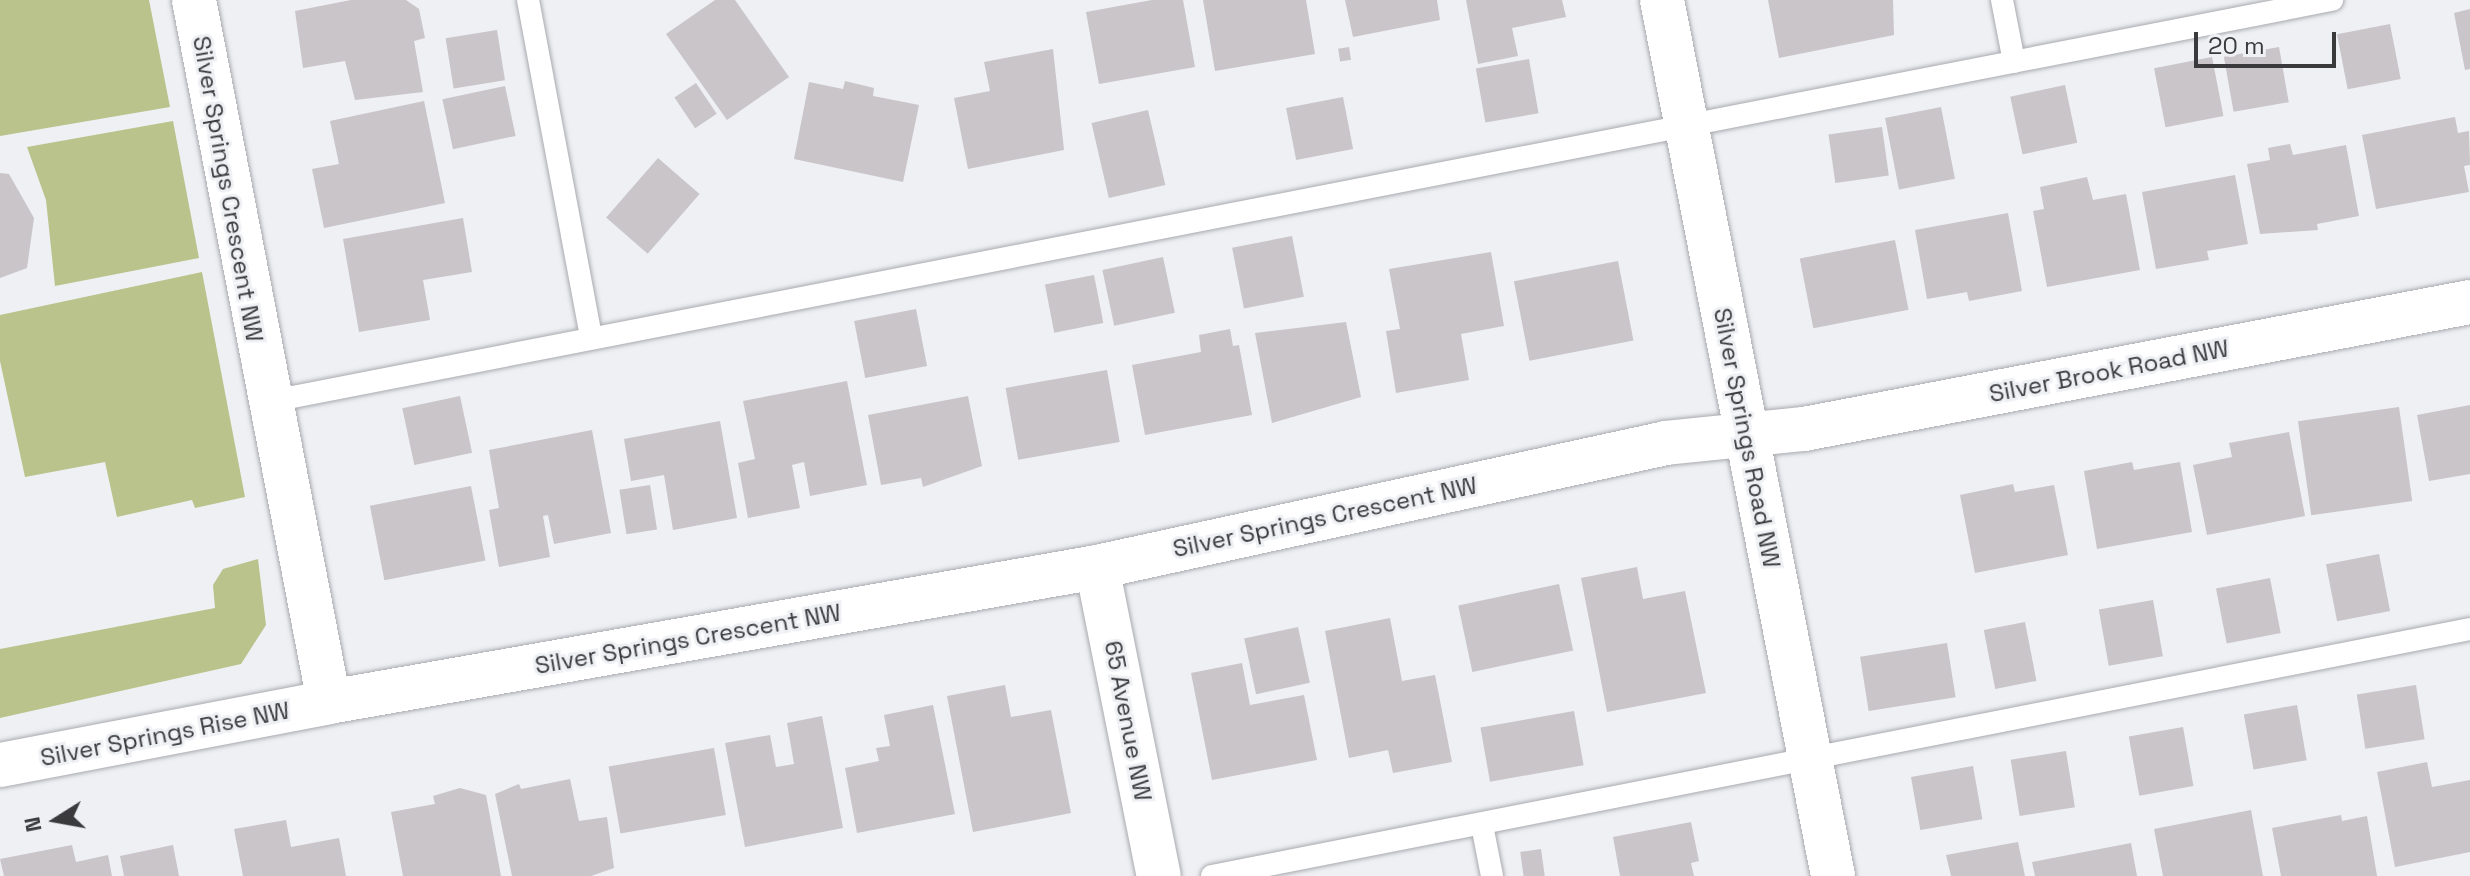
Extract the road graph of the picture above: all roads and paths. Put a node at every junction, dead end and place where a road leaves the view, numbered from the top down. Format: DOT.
graph roads {
  1 [pos="194,0"];
  2 [pos="528,0"];
  3 [pos="1662,0"];
  4 [pos="2002,0"];
  5 [pos="2332,0"];
  6 [pos="2014,62"];
  7 [pos="1686,122"];
  8 [pos="2470,302"];
  9 [pos="591,337"];
  10 [pos="267,402"];
  11 [pos="1748,434"];
  12 [pos="1097,567"];
  13 [pos="2470,629"];
  14 [pos="329,702"];
  15 [pos="1811,757"];
  16 [pos="0,765"];
  17 [pos="1482,825"];
  18 [pos="1159,876"];
  19 [pos="1212,876"];
  20 [pos="1492,876"];
  21 [pos="1833,876"];
  1 -- 10 [label="street, Silver Springs Crescent NW"];
  2 -- 9 [label="lane"];
  3 -- 7 [label="street, Silver Springs Road NW"];
  4 -- 6 [label="lane"];
  5 -- 6 [label="lane"];
  6 -- 7 [label="lane"];
  7 -- 9 [label="lane"];
  7 -- 11 [label="street, Silver Springs Road NW"];
  8 -- 11 [label="street, Silver Brook Road NW"];
  9 -- 10 [label="lane"];
  10 -- 14 [label="street, Silver Springs Crescent NW"];
  11 -- 12 [label="street, Silver Springs Crescent NW"];
  11 -- 15 [label="street, Silver Springs Road NW"];
  12 -- 14 [label="street, Silver Springs Crescent NW"];
  12 -- 18 [label="street, 65 Avenue NW"];
  13 -- 15 [label="lane"];
  14 -- 16 [label="street, Silver Springs Rise NW"];
  15 -- 17 [label="lane"];
  15 -- 21 [label="street, Silver Springs Road NW"];
  17 -- 19 [label="lane"];
  17 -- 20 [label="lane"];
}
